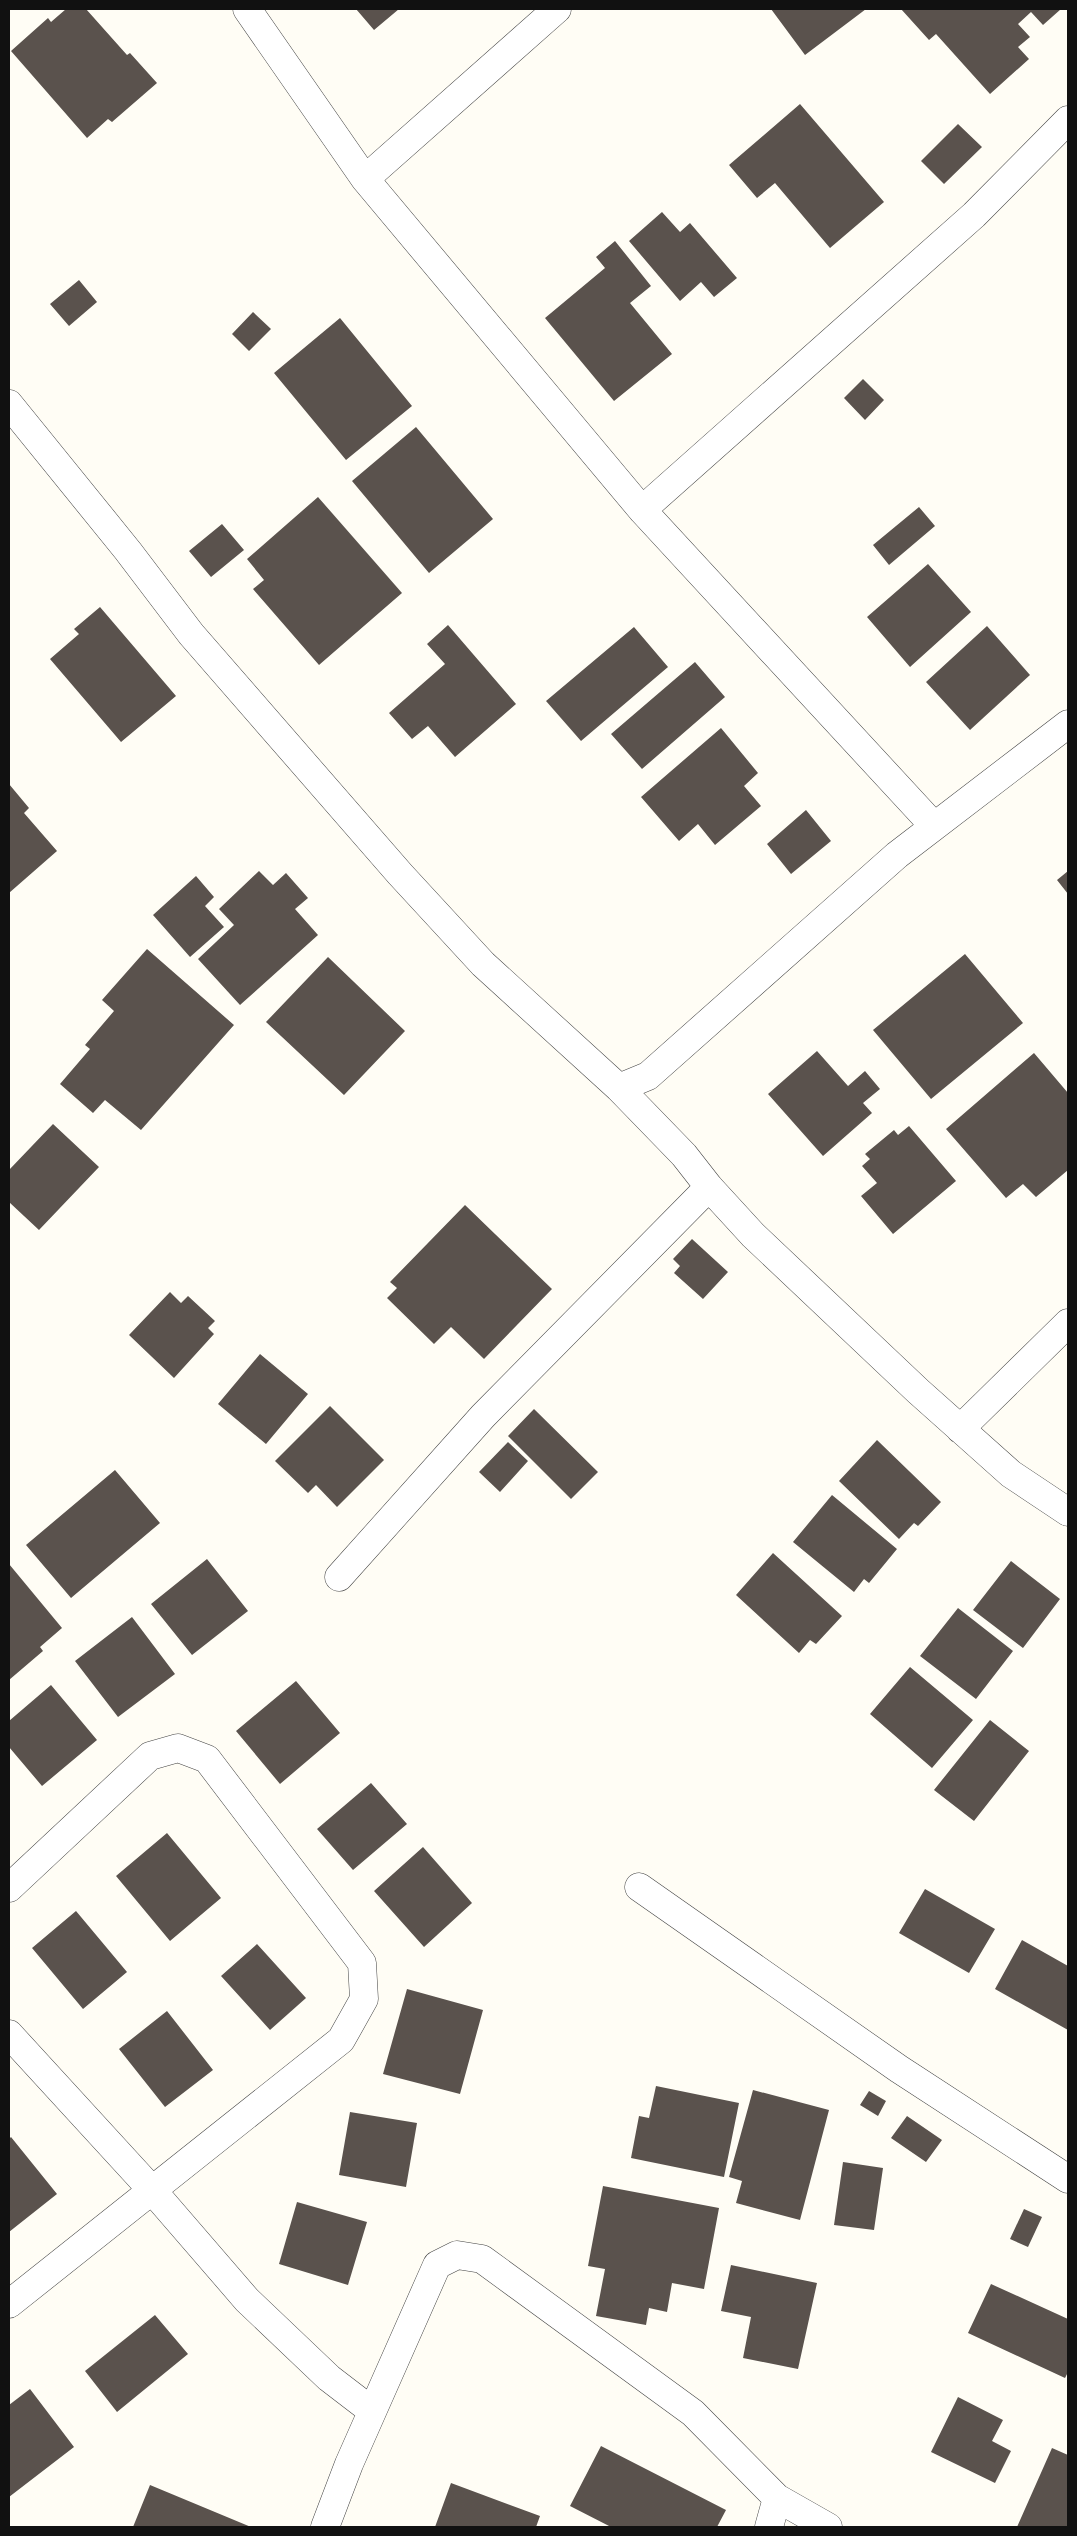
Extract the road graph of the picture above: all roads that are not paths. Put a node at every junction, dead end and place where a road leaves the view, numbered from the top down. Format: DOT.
graph roads {
  1 [pos="247,9"];
  2 [pos="557,9"];
  3 [pos="1068,120"];
  4 [pos="365,180"];
  5 [pos="9,404"];
  6 [pos="642,510"];
  7 [pos="1068,724"];
  8 [pos="934,826"];
  9 [pos="619,1088"];
  10 [pos="708,1187"];
  11 [pos="1068,1323"];
  12 [pos="960,1429"];
  13 [pos="1068,1512"];
  14 [pos="339,1577"];
  15 [pos="9,1888"];
  16 [pos="639,1888"];
  17 [pos="9,2034"];
  18 [pos="1068,2179"];
  19 [pos="152,2190"];
  20 [pos="9,2304"];
  21 [pos="372,2411"];
  22 [pos="777,2498"];
  23 [pos="325,2527"];
  24 [pos="769,2527"];
  25 [pos="828,2527"];
  1 -- 4 [label="street"];
  2 -- 4 [label="street"];
  3 -- 6 [label="street"];
  4 -- 6 [label="street"];
  5 -- 9 [label="street"];
  6 -- 8 [label="street"];
  7 -- 8 [label="street"];
  8 -- 9 [label="street"];
  9 -- 10 [label="street"];
  10 -- 12 [label="street"];
  10 -- 14 [label="street"];
  11 -- 12 [label="street"];
  12 -- 13 [label="street"];
  15 -- 19 [label="street"];
  16 -- 18 [label="street"];
  17 -- 19 [label="street"];
  19 -- 20 [label="street"];
  19 -- 21 [label="street"];
  21 -- 22 [label="street"];
  21 -- 23 [label="street"];
  22 -- 24 [label="street"];
  22 -- 25 [label="street"];
}
